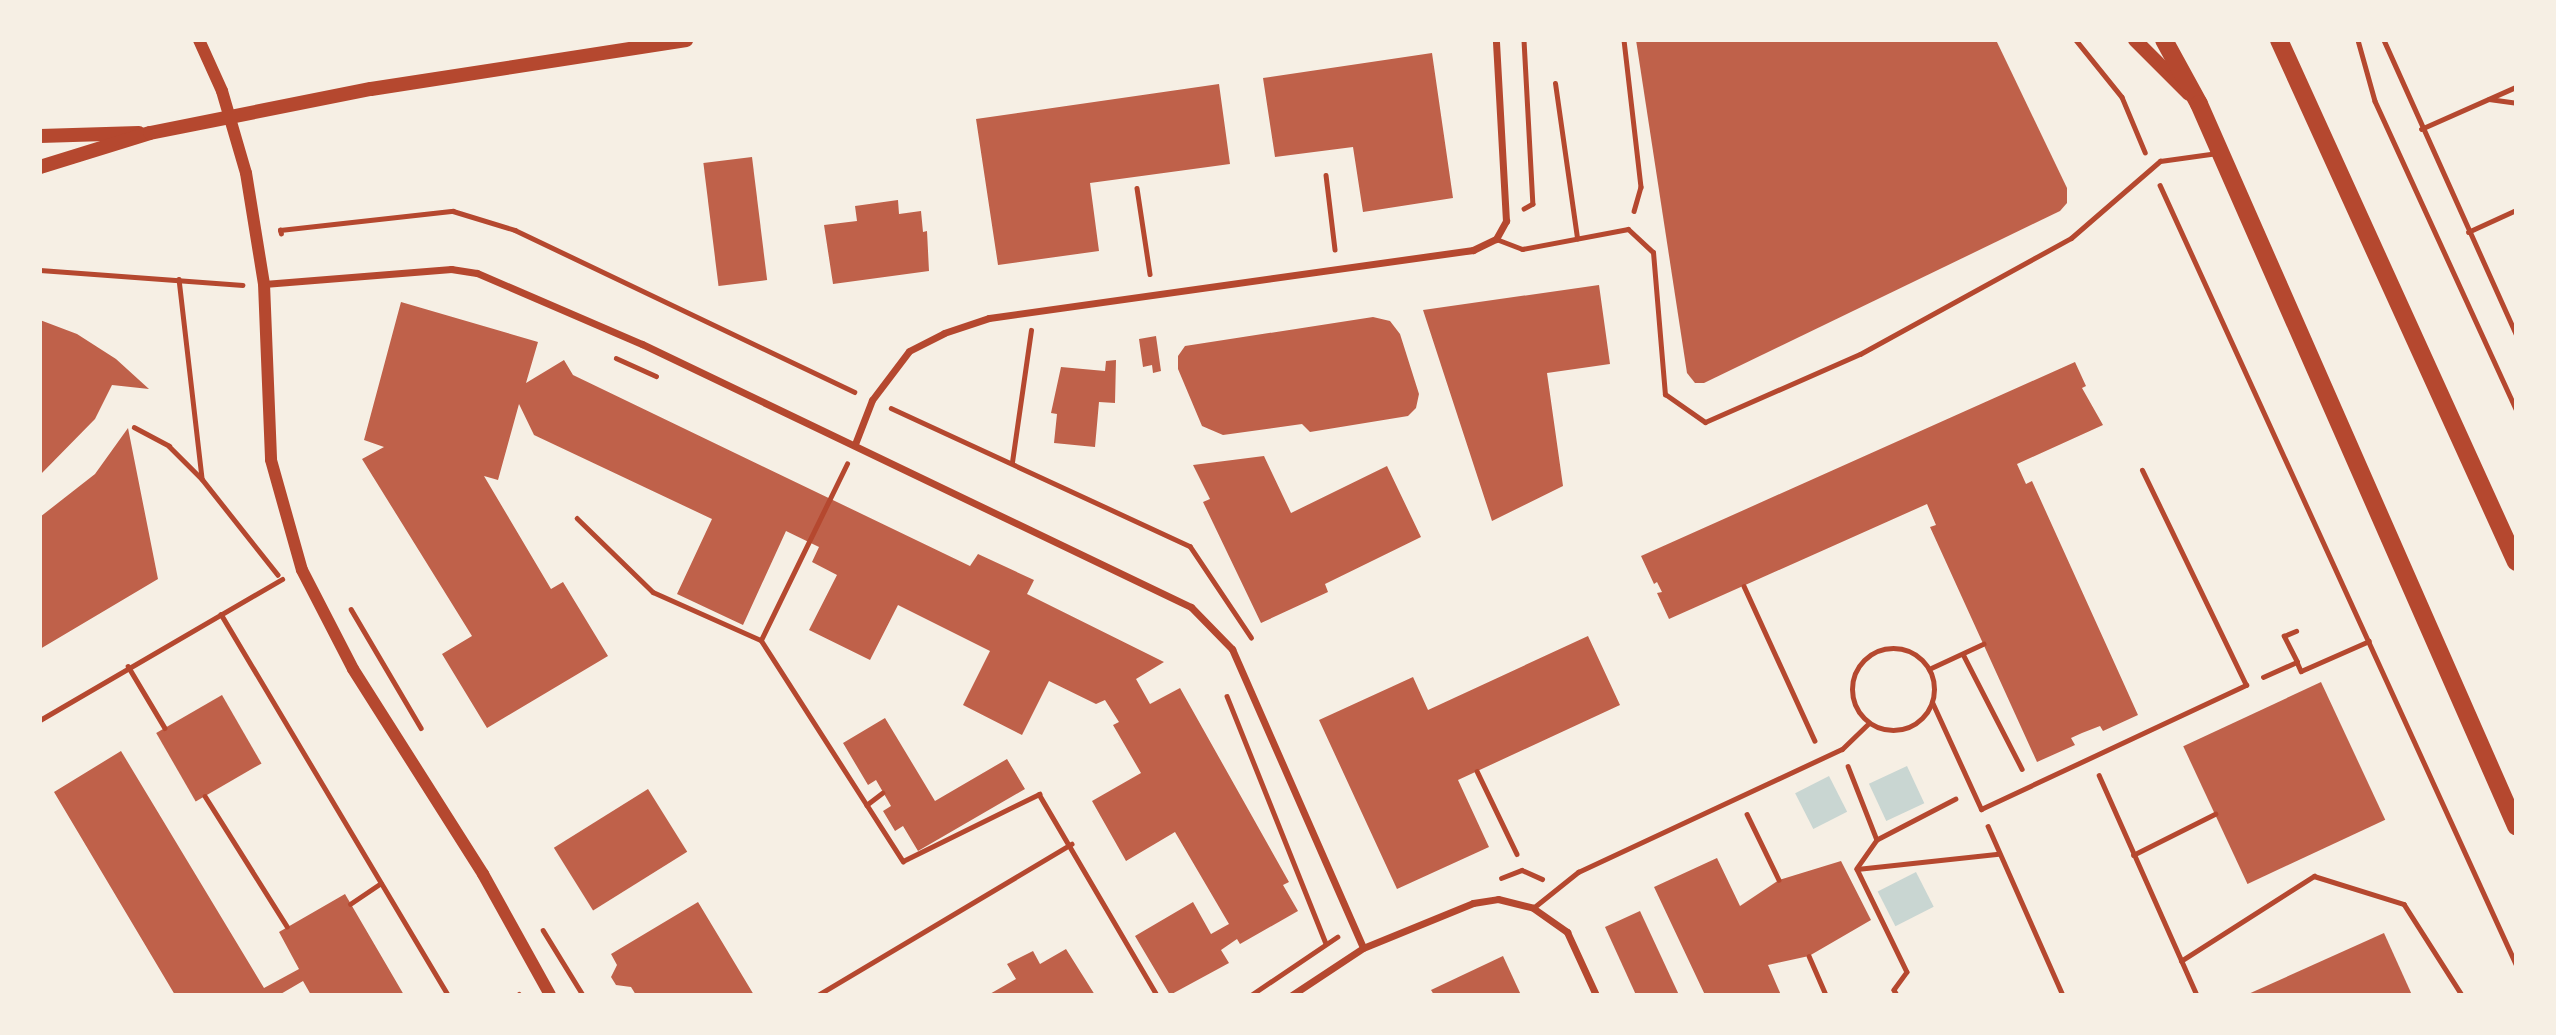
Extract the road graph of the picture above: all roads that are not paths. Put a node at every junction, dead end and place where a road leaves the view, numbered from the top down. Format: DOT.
graph roads {
  1 [pos="686,40"];
  2 [pos="1496,40"];
  3 [pos="2136,40"];
  4 [pos="2164,40"];
  5 [pos="2279,40"];
  6 [pos="200,42"];
  7 [pos="1555,83"];
  8 [pos="2199,104"];
  9 [pos="150,133"];
  10 [pos="40,136"];
  11 [pos="2220,152"];
  12 [pos="40,167"];
  13 [pos="1577,238"];
  14 [pos="1496,239"];
  15 [pos="264,284"];
  16 [pos="855,444"];
  17 [pos="2142,470"];
  18 [pos="2516,562"];
  19 [pos="1933,702"];
  20 [pos="1868,723"];
  21 [pos="2516,826"];
  22 [pos="1533,908"];
  23 [pos="1363,948"];
  24 [pos="550,995"];
  25 [pos="1292,995"];
  26 [pos="1596,995"];
  1 -- 9 [label="main road"];
  2 -- 14 [label="street"];
  3 -- 8 [label="main road"];
  4 -- 8 [label="main road"];
  5 -- 18 [label="main road"];
  6 -- 15 [label="street"];
  7 -- 13 [label="lane"];
  8 -- 11 [label="main road"];
  9 -- 10 [label="main road"];
  9 -- 12 [label="main road"];
  11 -- 13 [label="lane"];
  11 -- 21 [label="main road"];
  13 -- 14 [label="lane"];
  14 -- 16 [label="street"];
  15 -- 16 [label="street"];
  15 -- 24 [label="street"];
  16 -- 23 [label="street"];
  17 -- 19 [label="lane"];
  19 -- 20 [label="lane"];
  19 -- 20 [label="lane"];
  20 -- 22 [label="lane"];
  22 -- 23 [label="street"];
  22 -- 26 [label="street"];
  23 -- 25 [label="street"];
}
